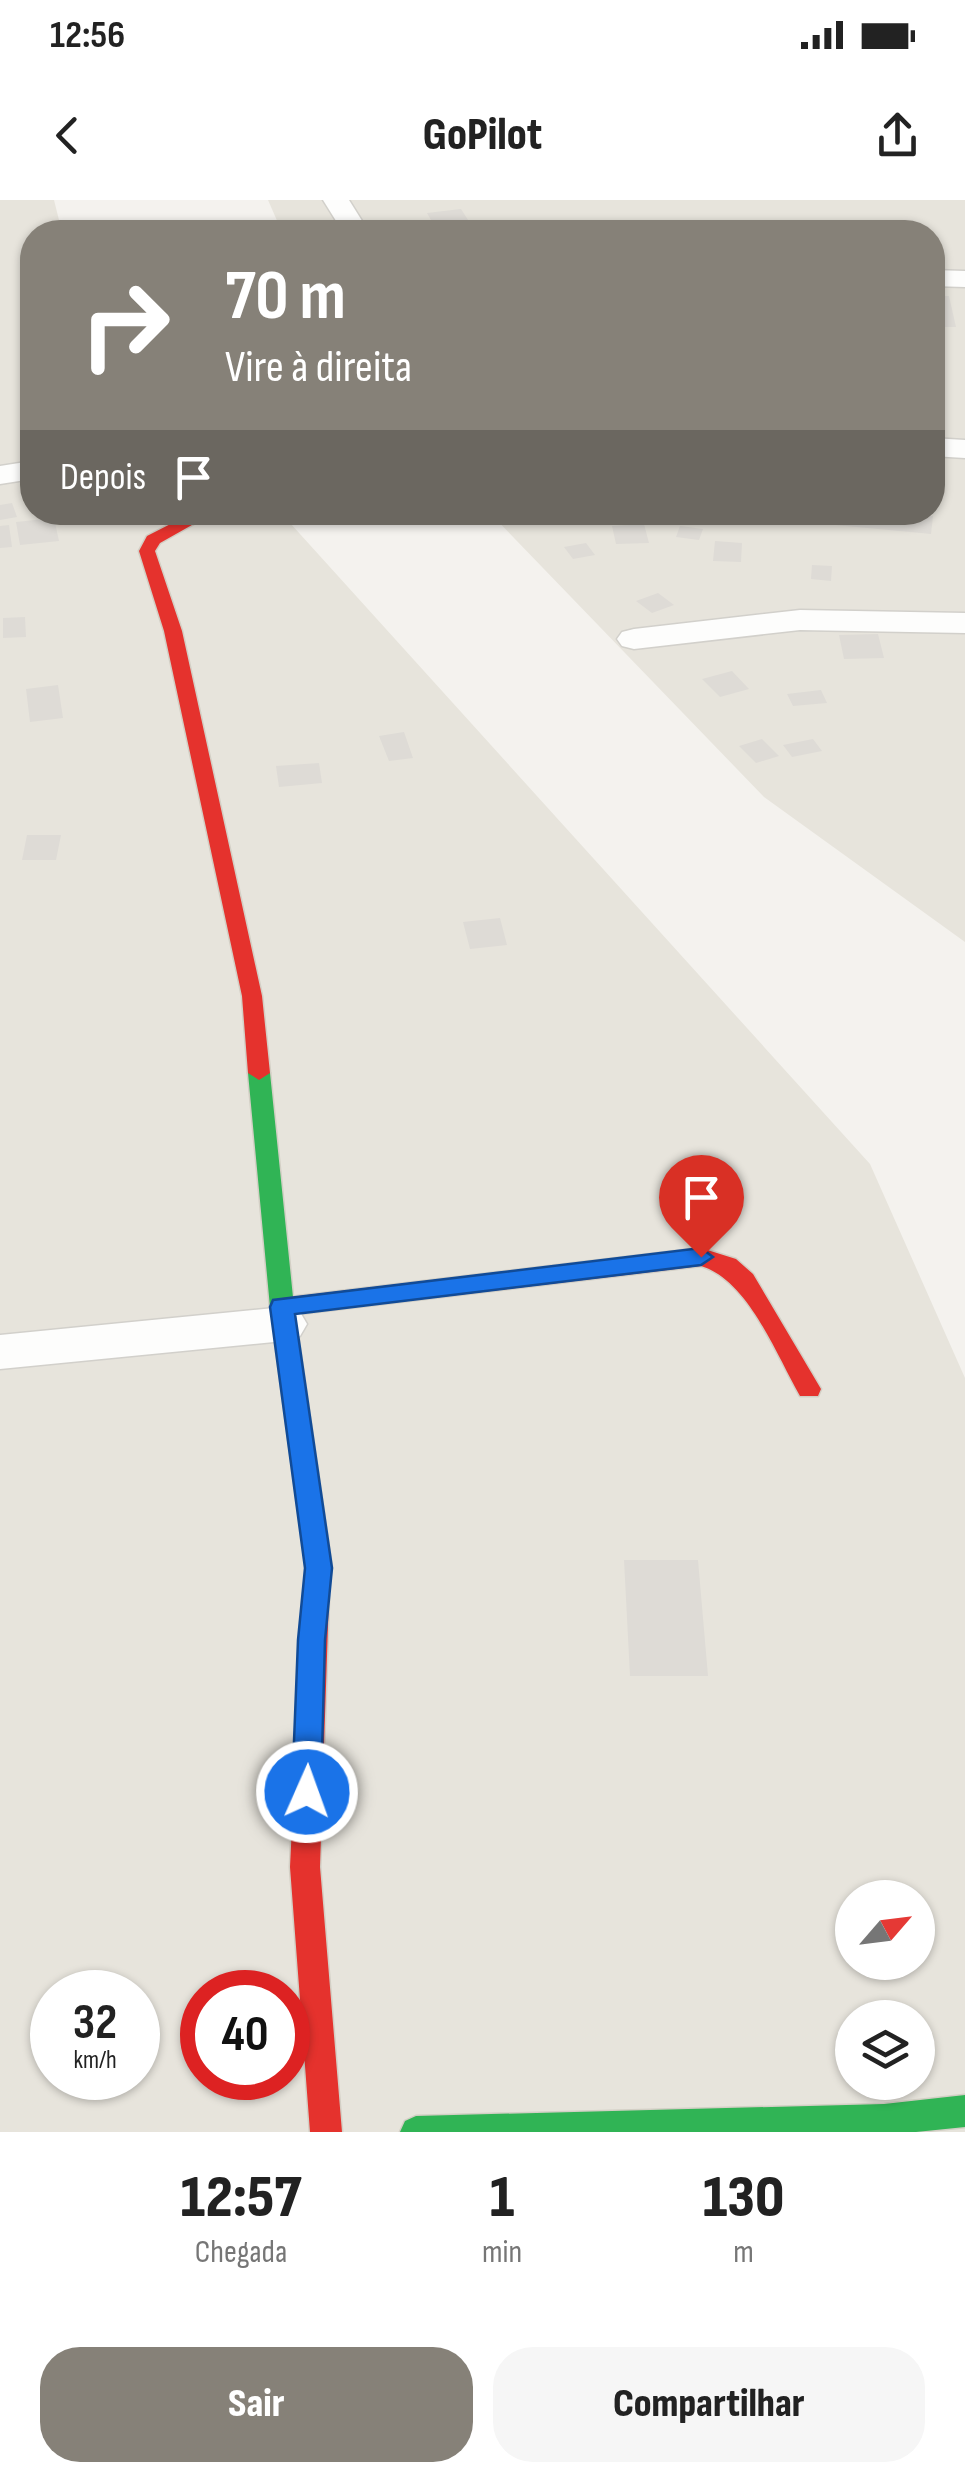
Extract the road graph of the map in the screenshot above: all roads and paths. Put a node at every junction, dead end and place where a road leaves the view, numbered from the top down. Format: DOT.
graph roads {
  1 [pos="181,525"];
  2 [pos="965,623"];
  3 [pos="634,639"];
  4 [pos="283,1315"];
  5 [pos="0,1352"];
  6 [pos="809,1389"];
  7 [pos="965,2111"];
  8 [pos="326,2132"];
  9 [pos="416,2132"];
  1 -- 4 [label="street"];
  2 -- 3 [label="street"];
  4 -- 5 [label="street"];
  4 -- 6 [label="street"];
  4 -- 8 [label="street"];
  7 -- 9 [label="street"];
}
